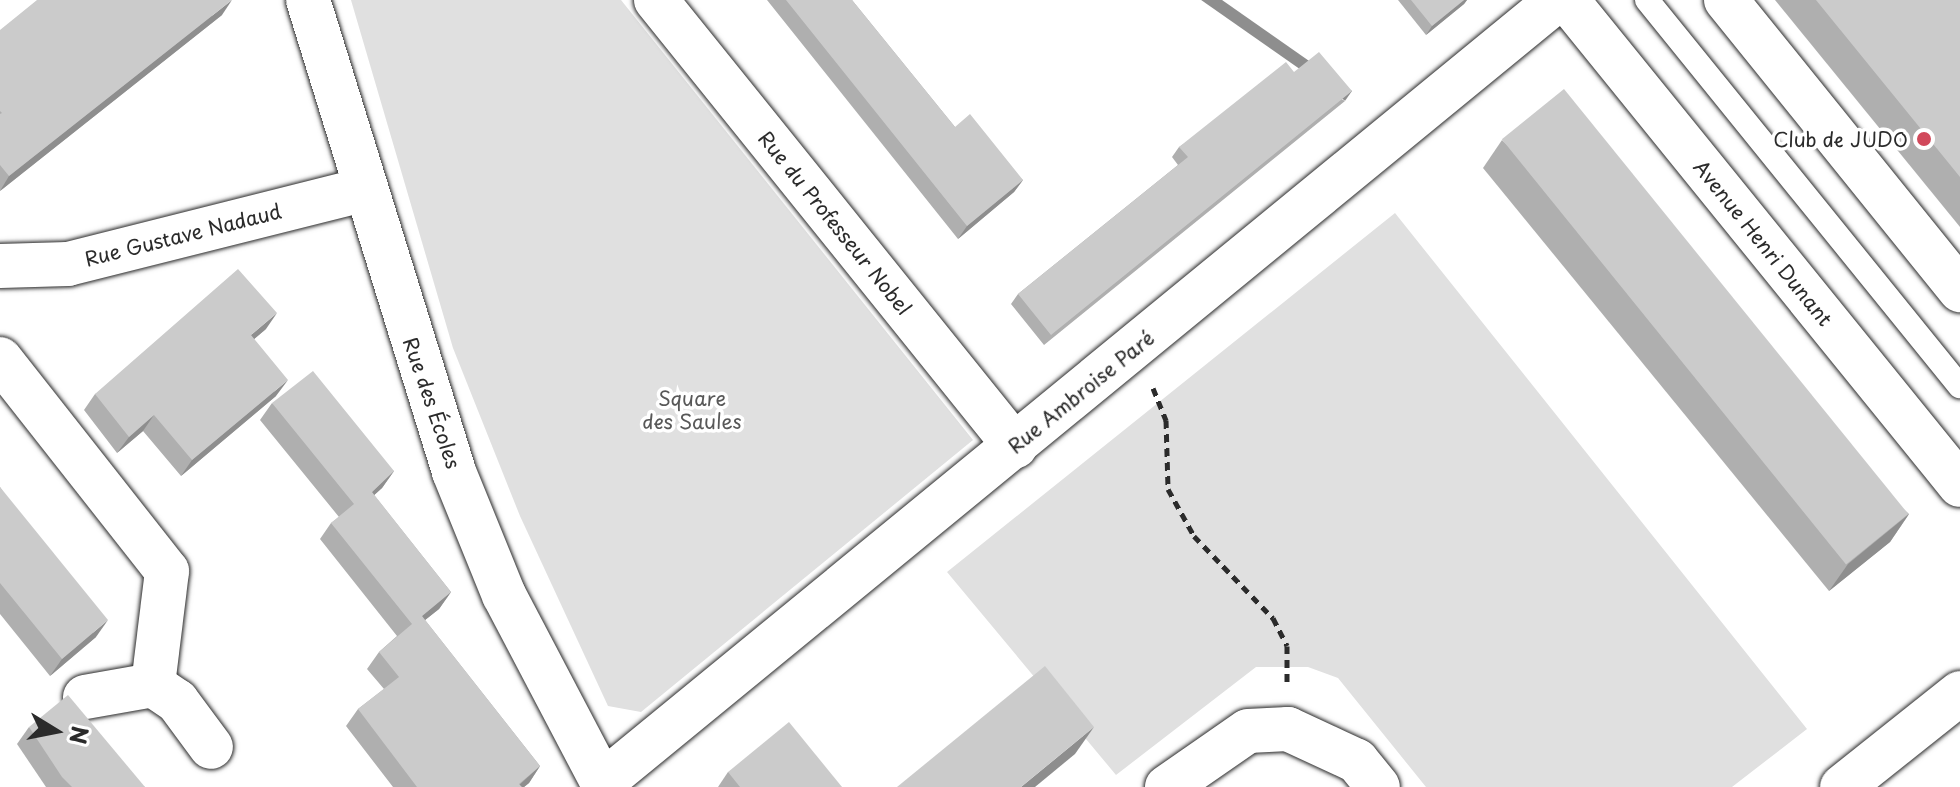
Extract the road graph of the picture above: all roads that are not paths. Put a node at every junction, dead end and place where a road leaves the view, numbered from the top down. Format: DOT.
graph roads {
  1 [pos="308,0"];
  2 [pos="656,0"];
  3 [pos="1557,0"];
  4 [pos="1567,0"];
  5 [pos="1647,0"];
  6 [pos="1726,0"];
  7 [pos="363,190"];
  8 [pos="0,266"];
  9 [pos="1960,290"];
  10 [pos="0,359"];
  11 [pos="1960,386"];
  12 [pos="1015,446"];
  13 [pos="1960,485"];
  14 [pos="153,685"];
  15 [pos="1960,693"];
  16 [pos="85,697"];
  17 [pos="211,747"];
  18 [pos="604,784"];
  19 [pos="1167,787"];
  20 [pos="1378,787"];
  21 [pos="1842,787"];
  1 -- 7 [label="street, Rue des Écoles"];
  2 -- 12 [label="street, Rue du Professeur Nobel"];
  3 -- 12 [label="street, Rue Ambroise Paré"];
  4 -- 13 [label="street, Avenue Henri Dunant"];
  5 -- 11 [label="lane"];
  6 -- 9 [label="street"];
  7 -- 8 [label="street, Rue Gustave Nadaud"];
  7 -- 18 [label="street, Rue des Écoles"];
  10 -- 14 [label="street"];
  12 -- 18 [label="street, Rue Ambroise Paré"];
  14 -- 16 [label="street"];
  14 -- 17 [label="street"];
  15 -- 21 [label="street"];
  19 -- 20 [label="street"];
}
